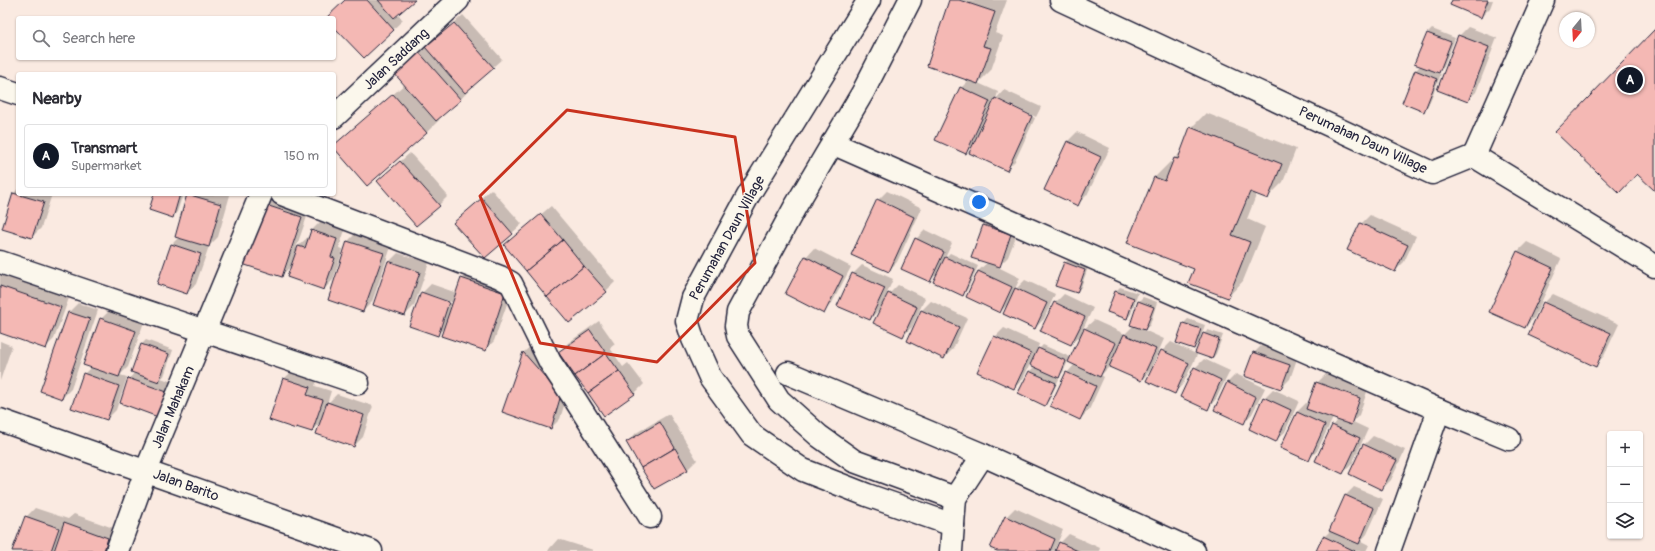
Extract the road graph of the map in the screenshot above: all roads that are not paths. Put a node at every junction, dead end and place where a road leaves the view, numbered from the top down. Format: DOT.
graph roads {
  1 [pos="458,0"];
  2 [pos="868,0"];
  3 [pos="910,0"];
  4 [pos="1061,0"];
  5 [pos="1542,0"];
  6 [pos="0,88"];
  7 [pos="16,93"];
  8 [pos="336,115"];
  9 [pos="832,143"];
  10 [pos="1474,156"];
  11 [pos="260,196"];
  12 [pos="287,196"];
  13 [pos="0,262"];
  14 [pos="1655,266"];
  15 [pos="206,331"];
  16 [pos="788,373"];
  17 [pos="358,383"];
  18 [pos="1439,410"];
  19 [pos="0,420"];
  20 [pos="1509,439"];
  21 [pos="983,455"];
  22 [pos="146,471"];
  23 [pos="955,498"];
  24 [pos="650,517"];
  25 [pos="953,525"];
  26 [pos="117,551"];
  27 [pos="371,551"];
  28 [pos="951,551"];
  29 [pos="1194,551"];
  30 [pos="1389,551"];
  1 -- 8 [label="street, Jalan Saddang"];
  2 -- 25 [label="street, Perumahan Daun Village"];
  3 -- 9 [label="street"];
  4 -- 10 [label="street, Perumahan Daun Village"];
  5 -- 10 [label="street"];
  6 -- 7 [label="street"];
  9 -- 18 [label="street"];
  9 -- 23 [label="street"];
  10 -- 14 [label="street"];
  11 -- 15 [label="street, Jalan Mahakam"];
  12 -- 24 [label="street"];
  13 -- 15 [label="street"];
  15 -- 17 [label="street"];
  15 -- 22 [label="street, Jalan Mahakam"];
  16 -- 21 [label="street"];
  18 -- 20 [label="street"];
  18 -- 30 [label="street"];
  19 -- 22 [label="street, Jalan Barito"];
  21 -- 23 [label="street"];
  21 -- 29 [label="street"];
  22 -- 26 [label="street, Jalan Mahakam"];
  22 -- 27 [label="street, Jalan Barito"];
  23 -- 25 [label="street"];
  25 -- 28 [label="street"];
}
